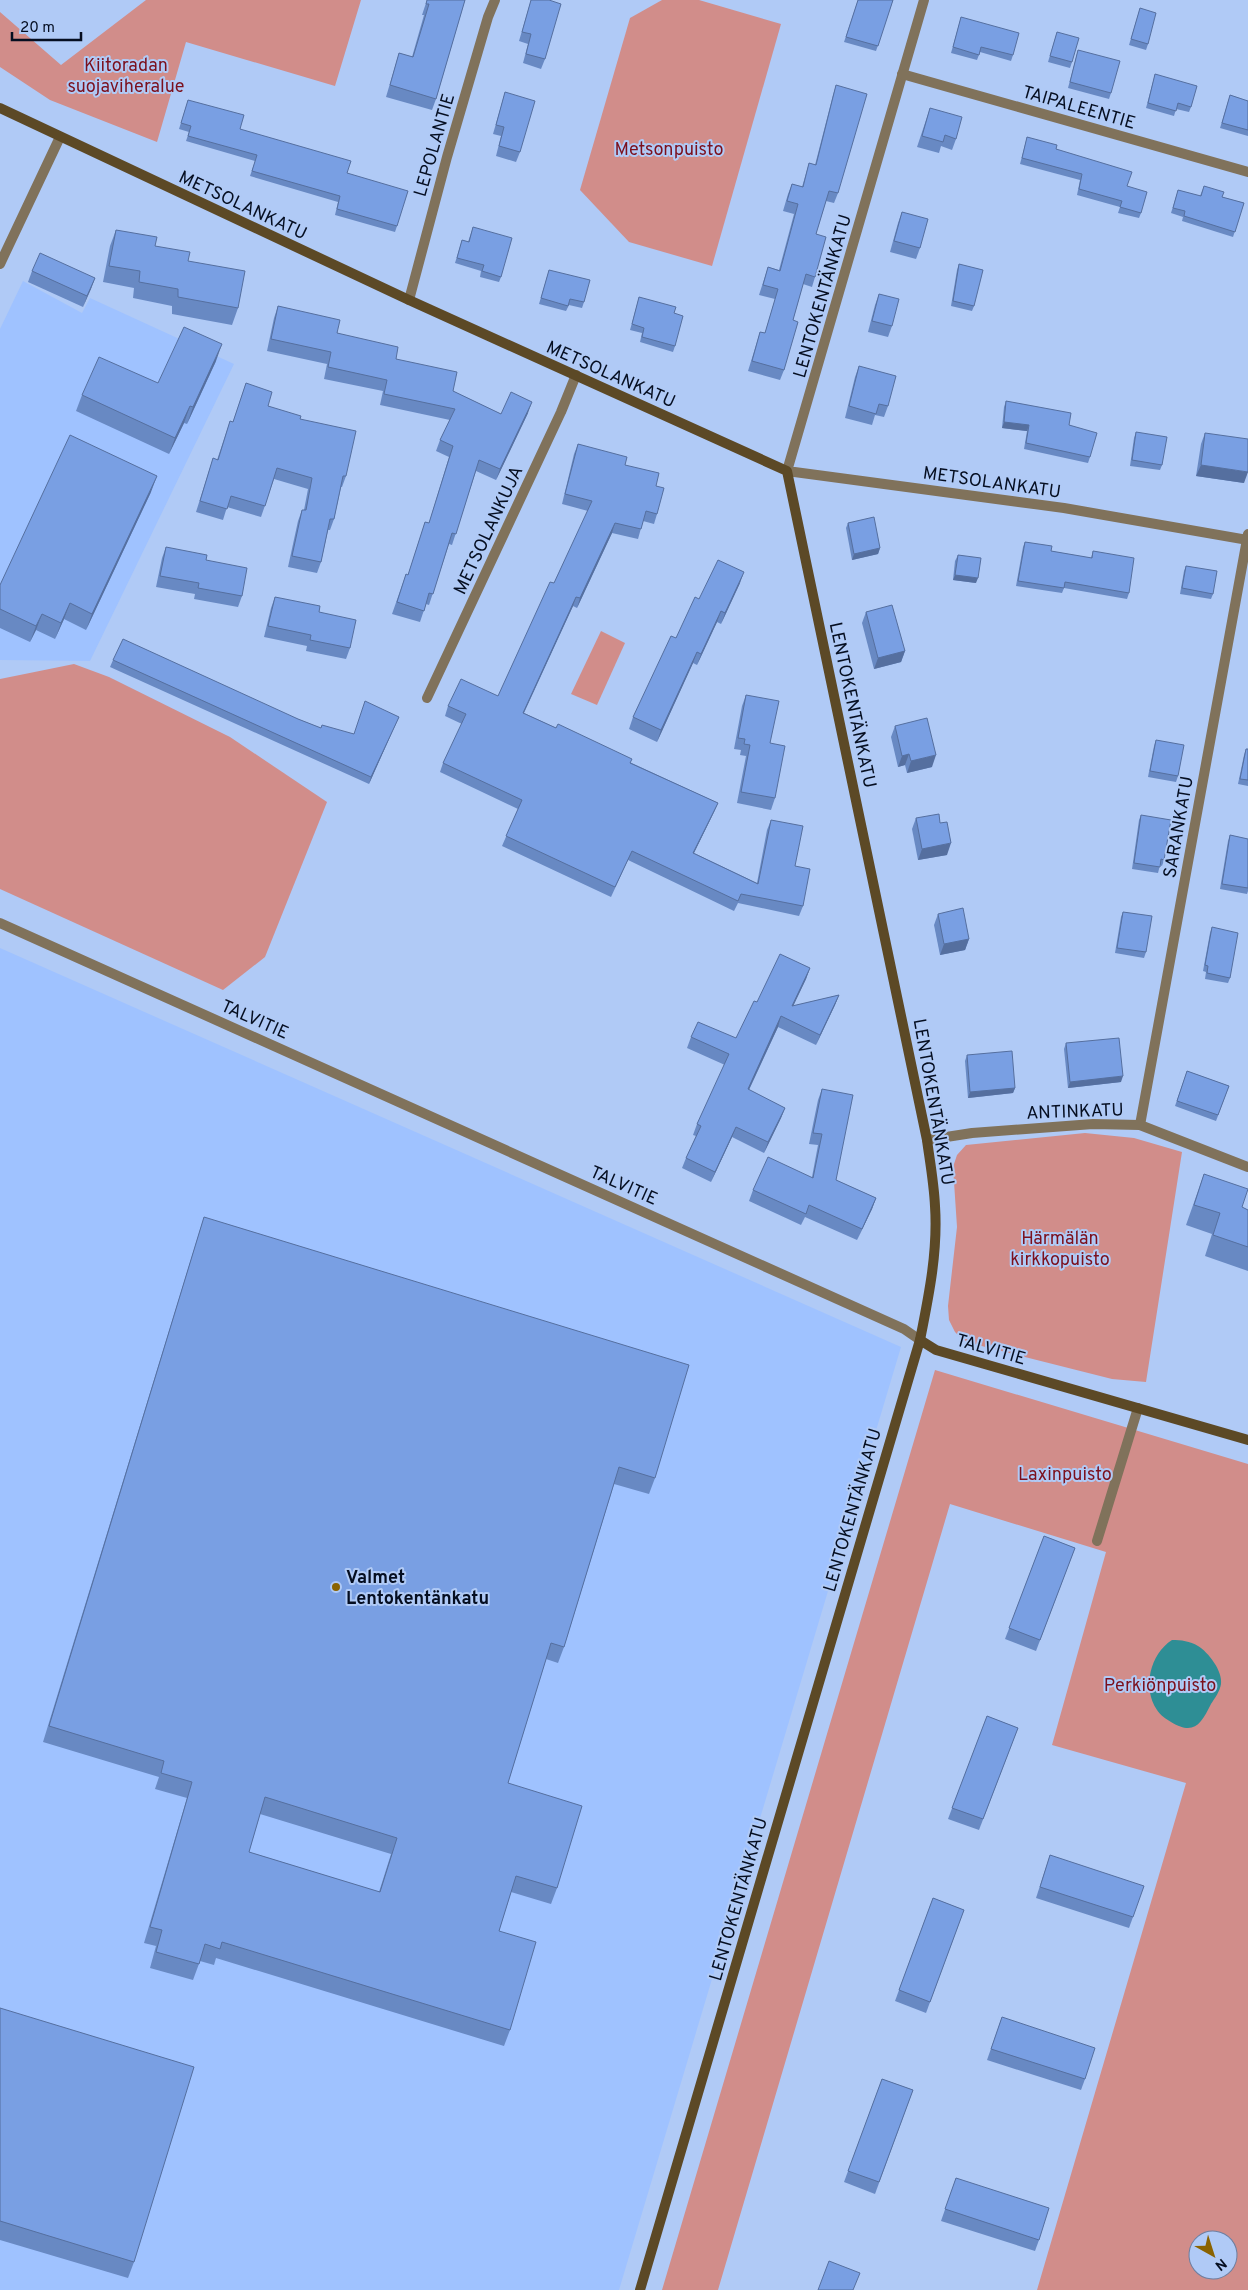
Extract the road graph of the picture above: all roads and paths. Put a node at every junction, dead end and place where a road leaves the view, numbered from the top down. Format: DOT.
graph roads {
  1 [pos="496,0"];
  2 [pos="924,0"];
  3 [pos="902,74"];
  4 [pos="0,108"];
  5 [pos="60,137"];
  6 [pos="1248,172"];
  7 [pos="0,264"];
  8 [pos="409,300"];
  9 [pos="576,376"];
  10 [pos="787,471"];
  11 [pos="1247,538"];
  12 [pos="427,698"];
  13 [pos="0,922"];
  14 [pos="1140,1126"];
  15 [pos="927,1140"];
  16 [pos="1248,1167"];
  17 [pos="920,1340"];
  18 [pos="1138,1408"];
  19 [pos="1248,1440"];
  20 [pos="1097,1541"];
  21 [pos="640,2290"];
  1 -- 8 [label="street, LEPOLANTIE"];
  2 -- 3 [label="street, LENTOKENTÄNKATU"];
  3 -- 6 [label="street, TAIPALEENTIE"];
  3 -- 10 [label="street, LENTOKENTÄNKATU"];
  4 -- 5 [label="street, METSOLANKATU"];
  5 -- 7 [label="street"];
  5 -- 8 [label="street, METSOLANKATU"];
  8 -- 9 [label="street, METSOLANKATU"];
  9 -- 10 [label="street, METSOLANKATU"];
  9 -- 12 [label="street, METSOLANKUJA"];
  10 -- 11 [label="street, METSOLANKATU"];
  10 -- 15 [label="street, LENTOKENTÄNKATU"];
  11 -- 14 [label="street, SARANKATU"];
  13 -- 17 [label="street, TALVITIE"];
  14 -- 15 [label="street, ANTINKATU"];
  14 -- 16 [label="street, ANTINKATU"];
  15 -- 17 [label="street, LENTOKENTÄNKATU"];
  17 -- 18 [label="street, TALVITIE"];
  17 -- 21 [label="street, LENTOKENTÄNKATU"];
  18 -- 19 [label="street, TALVITIE"];
  18 -- 20 [label="street"];
}
